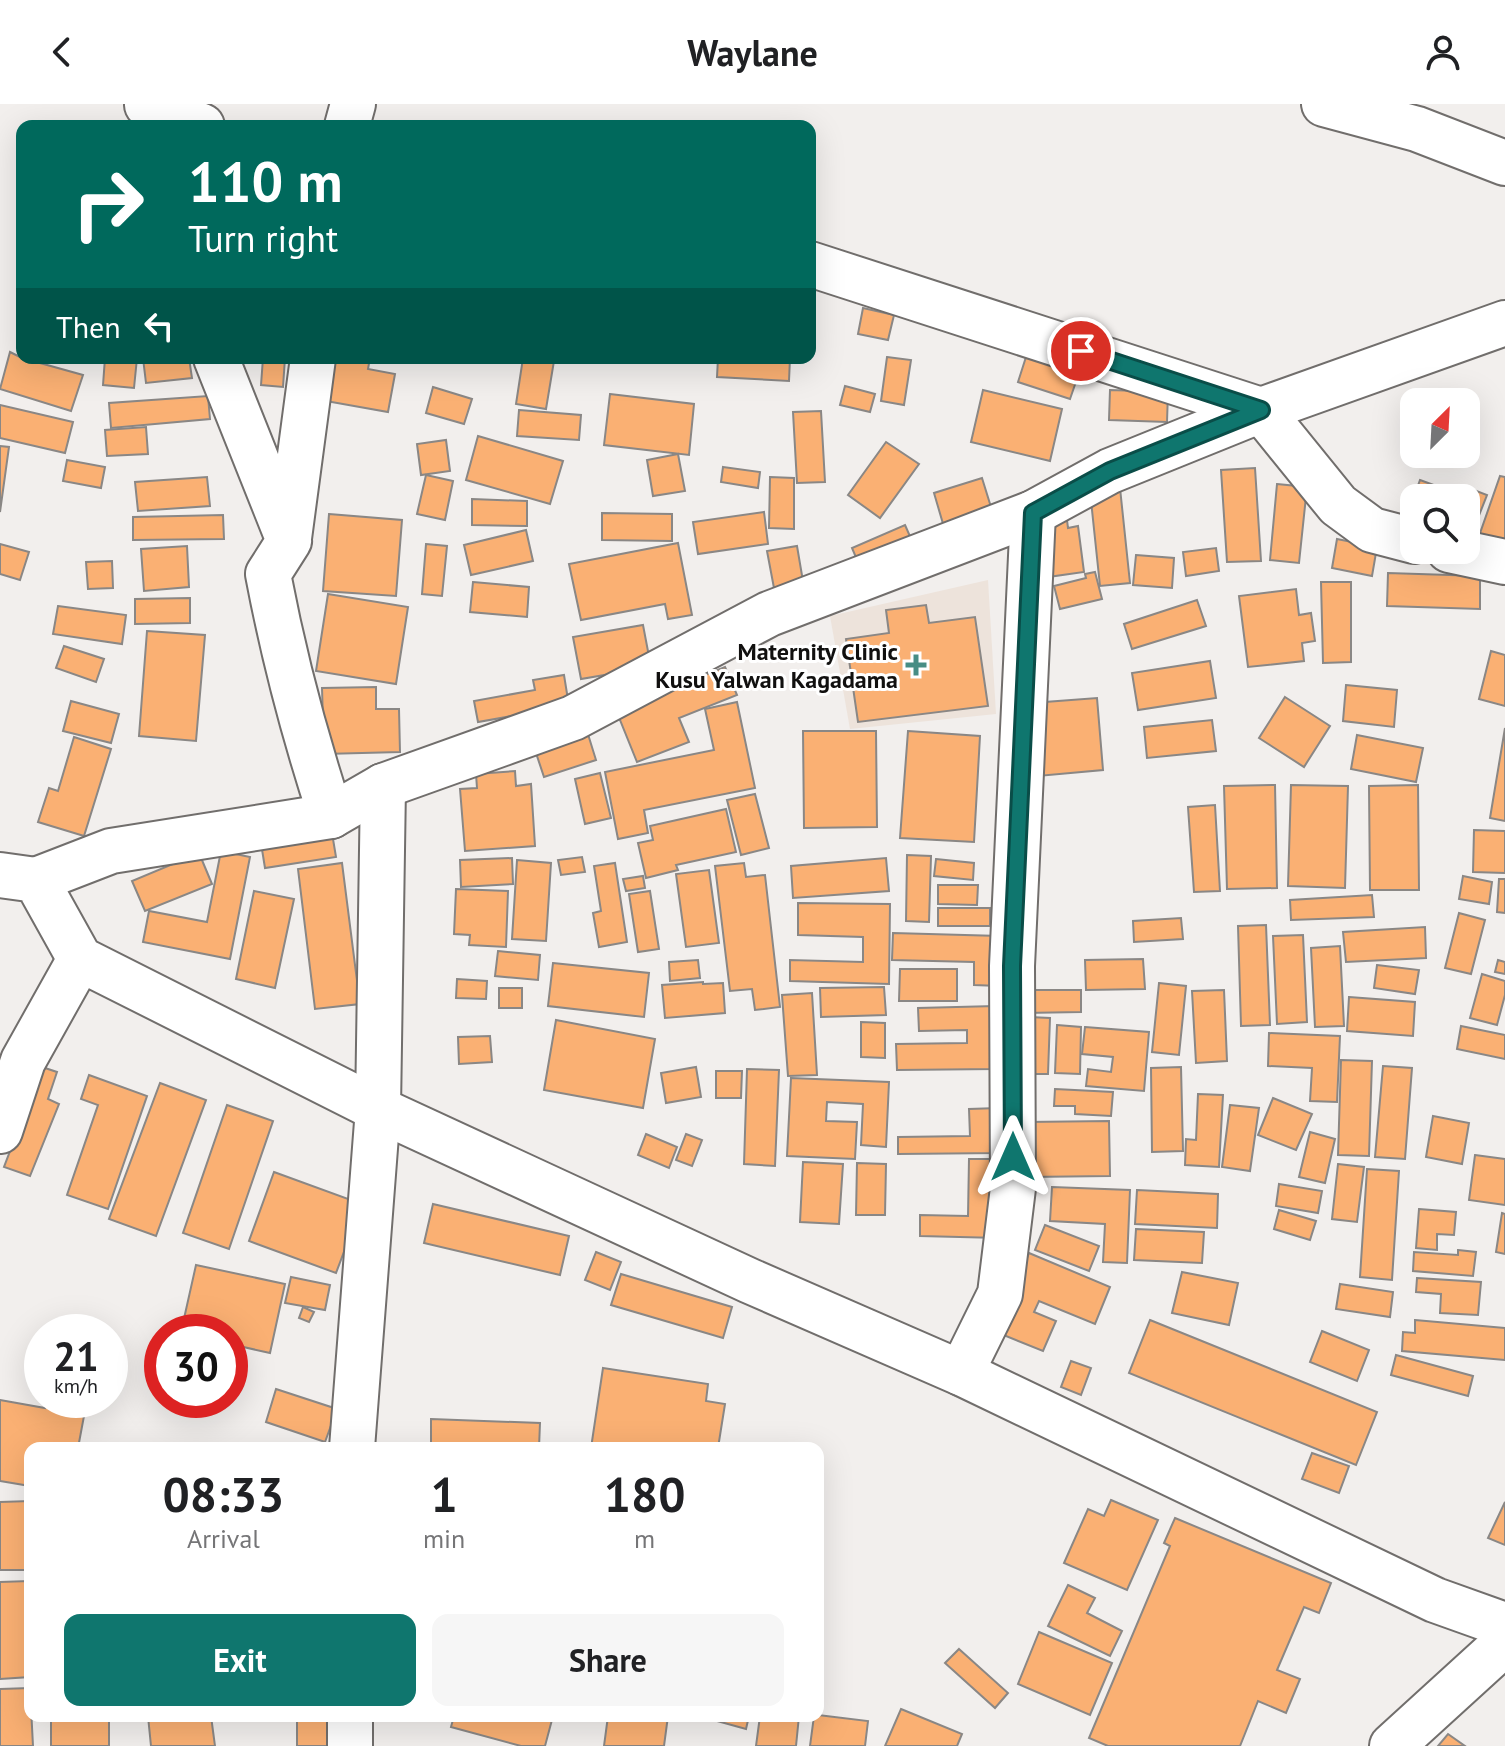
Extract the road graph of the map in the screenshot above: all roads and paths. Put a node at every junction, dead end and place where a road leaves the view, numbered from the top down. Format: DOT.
graph roads {
  1 [pos="1324,104"];
  2 [pos="149,112"];
  3 [pos="1426,117"];
  4 [pos="179,120"];
  5 [pos="1505,163"];
  6 [pos="816,266"];
  7 [pos="1505,323"];
  8 [pos="218,364"];
  9 [pos="312,364"];
  10 [pos="1261,410"];
  11 [pos="1033,513"];
  12 [pos="1400,537"];
  13 [pos="289,541"];
  14 [pos="1480,557"];
  15 [pos="1505,562"];
  16 [pos="383,786"];
  17 [pos="331,816"];
  18 [pos="18,878"];
  19 [pos="80,959"];
  20 [pos="378,1109"];
  21 [pos="0,1131"];
  22 [pos="961,1373"];
  23 [pos="352,1442"];
  24 [pos="1505,1625"];
  25 [pos="1505,1643"];
  26 [pos="350,1722"];
  27 [pos="350,1746"];
  28 [pos="1392,1746"];
  1 -- 3 [label="street"];
  2 -- 4 [label="street"];
  3 -- 5 [label="street"];
  6 -- 10 [label="street"];
  7 -- 10 [label="street"];
  8 -- 13 [label="street"];
  9 -- 13 [label="street"];
  10 -- 11 [label="street"];
  10 -- 12 [label="street"];
  11 -- 16 [label="street"];
  11 -- 22 [label="street"];
  13 -- 17 [label="street"];
  14 -- 15 [label="street"];
  16 -- 17 [label="street"];
  16 -- 20 [label="street"];
  17 -- 18 [label="street"];
  18 -- 19 [label="street"];
  19 -- 20 [label="street"];
  19 -- 21 [label="street"];
  20 -- 22 [label="street"];
  20 -- 23 [label="street"];
  22 -- 24 [label="street"];
  25 -- 28 [label="street"];
  26 -- 27 [label="street"];
}
